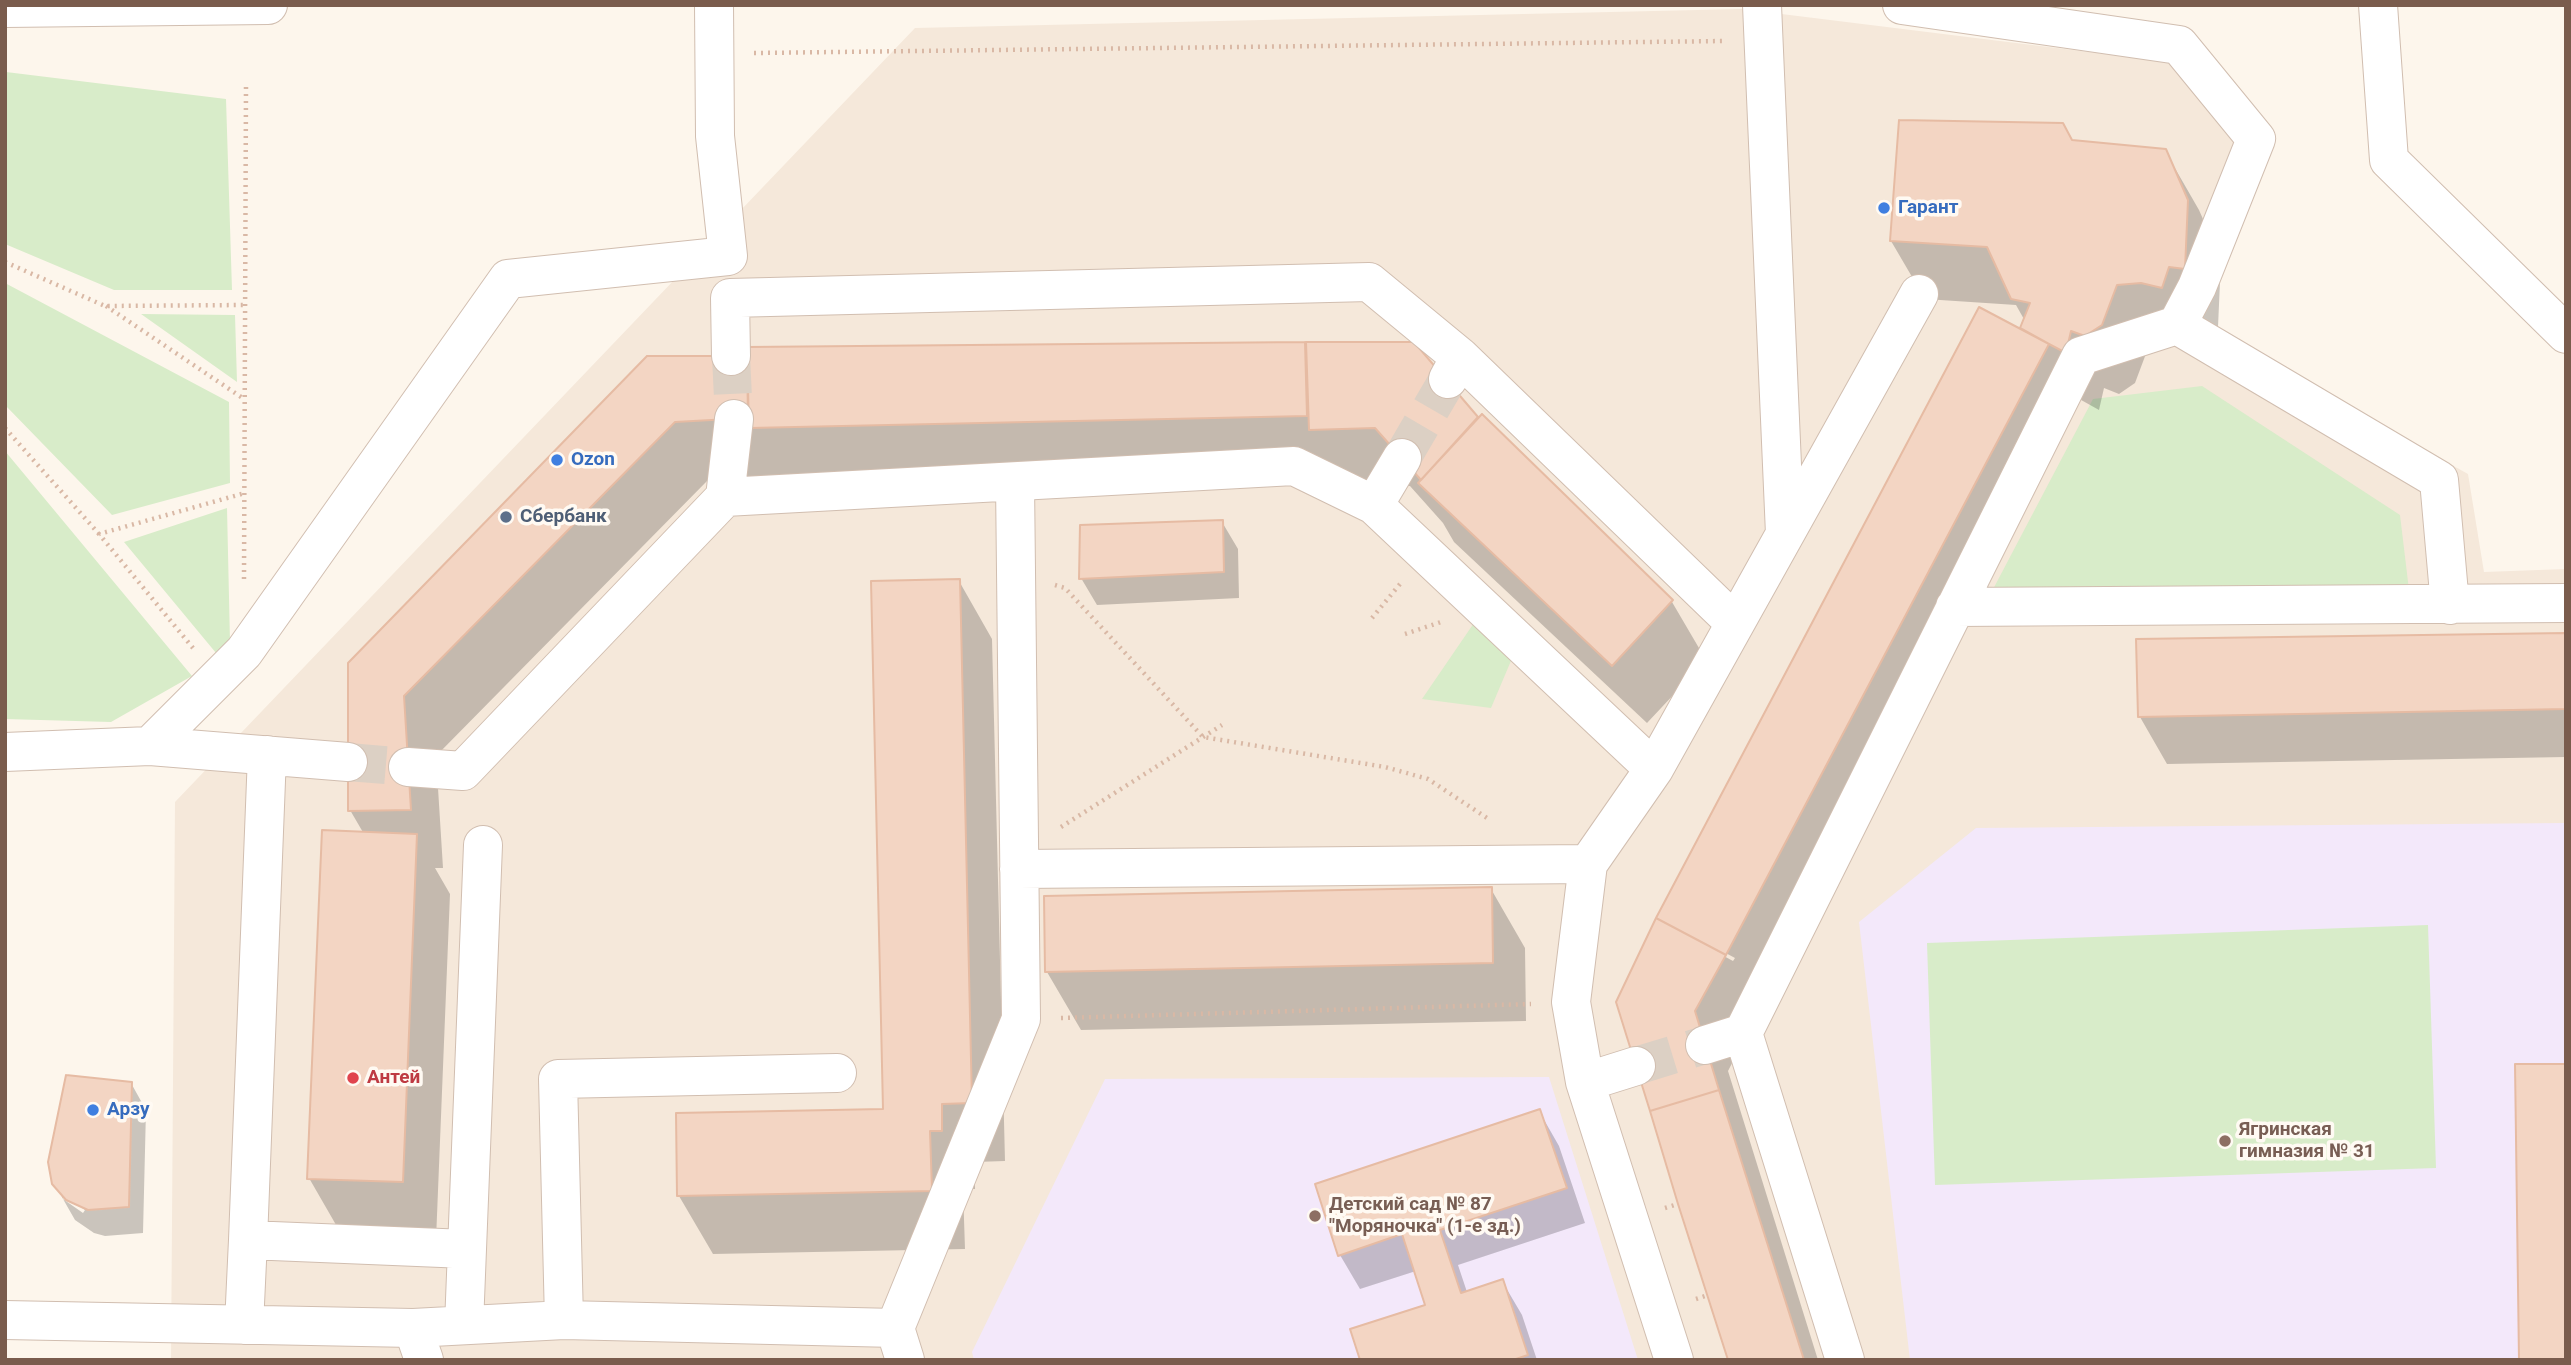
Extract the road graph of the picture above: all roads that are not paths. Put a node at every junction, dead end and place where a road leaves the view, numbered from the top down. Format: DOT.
graph roads {
  1 [pos="268,5"];
  2 [pos="714,5"];
  3 [pos="1902,5"];
  4 [pos="2378,5"];
  5 [pos="5,8"];
  6 [pos="1763,23"];
  7 [pos="728,256"];
  8 [pos="1919,294"];
  9 [pos="730,298"];
  10 [pos="2177,325"];
  11 [pos="2566,334"];
  12 [pos="731,356"];
  13 [pos="734,419"];
  14 [pos="1402,458"];
  15 [pos="1014,482"];
  16 [pos="725,498"];
  17 [pos="1374,505"];
  18 [pos="1785,534"];
  19 [pos="2566,603"];
  20 [pos="2450,606"];
  21 [pos="1955,607"];
  22 [pos="1735,623"];
  23 [pos="150,746"];
  24 [pos="5,752"];
  25 [pos="267,755"];
  26 [pos="348,762"];
  27 [pos="408,767"];
  28 [pos="1654,769"];
  29 [pos="483,845"];
  30 [pos="1588,864"];
  31 [pos="1019,869"];
  32 [pos="1743,1033"];
  33 [pos="1705,1045"];
  34 [pos="1636,1066"];
  35 [pos="837,1073"];
  36 [pos="1585,1082"];
  37 [pos="248,1240"];
  38 [pos="466,1250"];
  39 [pos="5,1320"];
  40 [pos="564,1320"];
  41 [pos="244,1325"];
  42 [pos="464,1325"];
  43 [pos="419,1344"];
  44 [pos="900,1344"];
  45 [pos="1674,1360"];
  46 [pos="1844,1360"];
  1 -- 5 [label="street"];
  2 -- 7 [label="street"];
  3 -- 10 [label="street"];
  4 -- 11 [label="street"];
  6 -- 18 [label="street"];
  7 -- 9 [label="street"];
  7 -- 23 [label="street"];
  8 -- 18 [label="street"];
  9 -- 12 [label="street"];
  9 -- 22 [label="street"];
  10 -- 20 [label="street"];
  10 -- 21 [label="street"];
  13 -- 16 [label="street"];
  14 -- 17 [label="street"];
  15 -- 16 [label="street"];
  15 -- 17 [label="street"];
  15 -- 31 [label="street"];
  16 -- 27 [label="street"];
  17 -- 28 [label="street"];
  18 -- 22 [label="street"];
  19 -- 20 [label="street"];
  20 -- 21 [label="street"];
  21 -- 32 [label="street"];
  22 -- 28 [label="street"];
  23 -- 24 [label="street"];
  23 -- 25 [label="street"];
  25 -- 26 [label="street"];
  25 -- 37 [label="street"];
  28 -- 30 [label="street"];
  29 -- 38 [label="street"];
  30 -- 31 [label="street"];
  30 -- 36 [label="street"];
  31 -- 44 [label="street"];
  32 -- 33 [label="street"];
  32 -- 46 [label="street"];
  34 -- 36 [label="street"];
  35 -- 40 [label="street"];
  36 -- 45 [label="street"];
  37 -- 38 [label="street"];
  37 -- 41 [label="street"];
  38 -- 42 [label="street"];
  39 -- 41 [label="street"];
  40 -- 42 [label="street"];
  40 -- 44 [label="street"];
  41 -- 43 [label="street"];
  42 -- 43 [label="street"];
}
